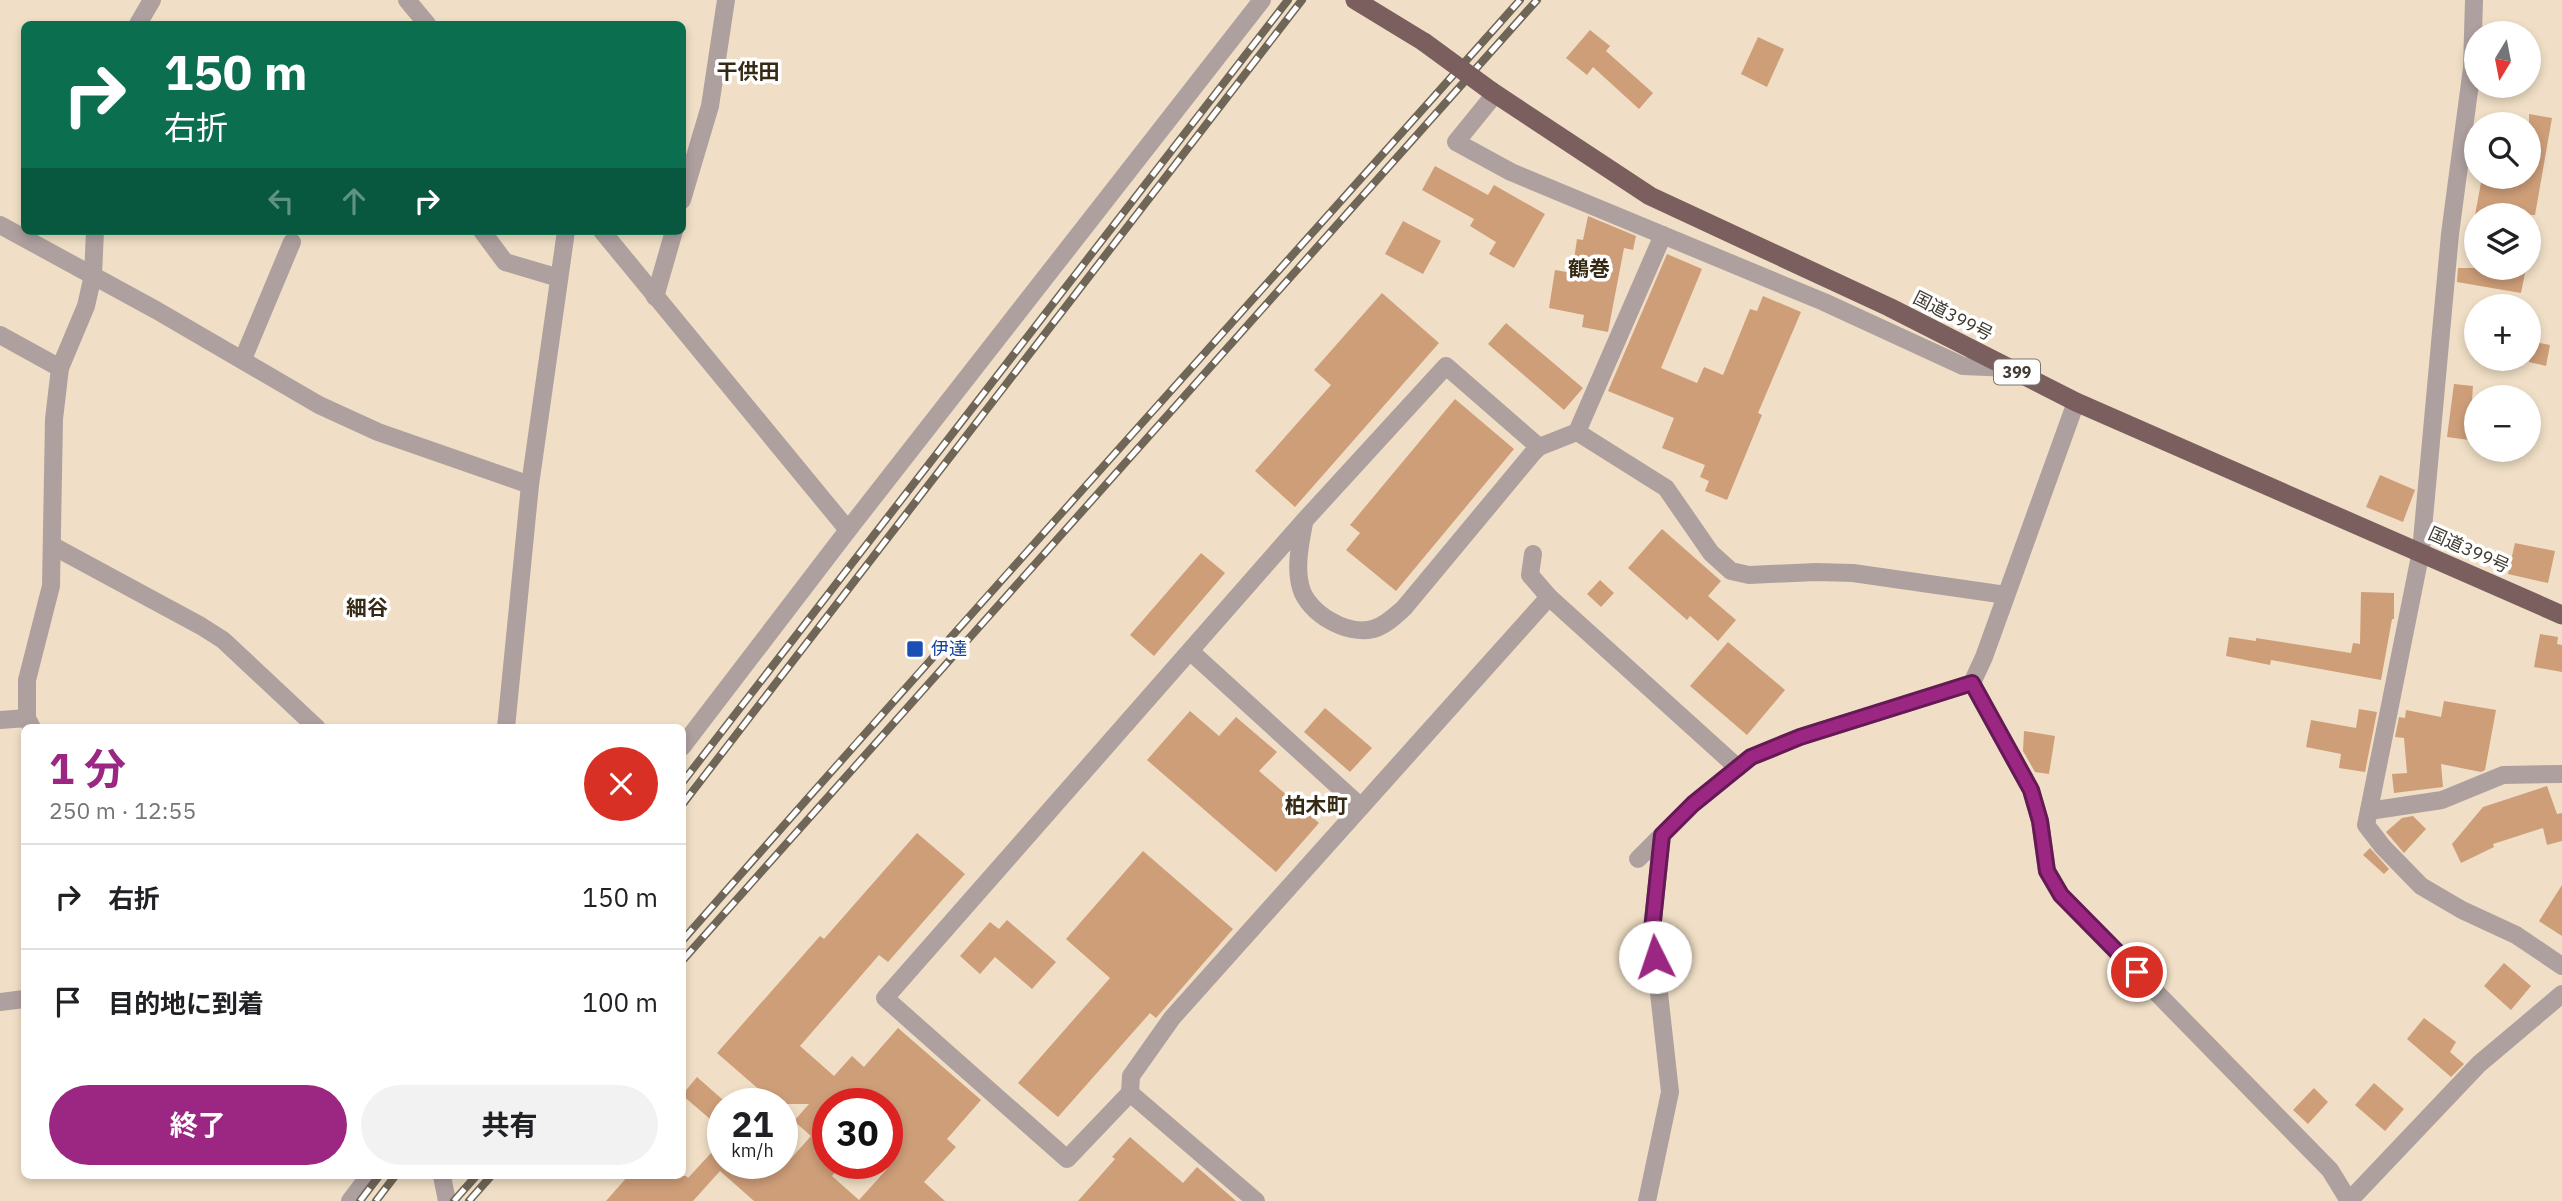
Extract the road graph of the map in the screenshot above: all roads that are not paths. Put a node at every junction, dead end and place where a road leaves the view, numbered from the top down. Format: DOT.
graph roads {
  1 [pos="152,0"];
  2 [pos="407,0"];
  3 [pos="726,0"];
  4 [pos="1262,0"];
  5 [pos="1355,0"];
  6 [pos="2474,0"];
  7 [pos="140,21"];
  8 [pos="425,21"];
  9 [pos="1493,92"];
  10 [pos="686,187"];
  11 [pos="0,225"];
  12 [pos="95,235"];
  13 [pos="484,235"];
  14 [pos="565,235"];
  15 [pos="605,235"];
  16 [pos="673,235"];
  17 [pos="1663,235"];
  18 [pos="292,242"];
  19 [pos="93,275"];
  20 [pos="559,278"];
  21 [pos="654,297"];
  22 [pos="0,335"];
  23 [pos="243,359"];
  24 [pos="60,368"];
  25 [pos="2010,368"];
  26 [pos="2076,402"];
  27 [pos="1577,432"];
  28 [pos="1539,447"];
  29 [pos="530,485"];
  30 [pos="1304,521"];
  31 [pos="848,530"];
  32 [pos="53,546"];
  33 [pos="2421,551"];
  34 [pos="1534,554"];
  35 [pos="2006,595"];
  36 [pos="1549,597"];
  37 [pos="2562,615"];
  38 [pos="1190,651"];
  39 [pos="1972,683"];
  40 [pos="0,720"];
  41 [pos="30,723"];
  42 [pos="313,724"];
  43 [pos="506,724"];
  44 [pos="686,742"];
  45 [pos="1738,768"];
  46 [pos="2562,774"];
  47 [pos="1361,807"];
  48 [pos="2369,810"];
  49 [pos="1662,835"];
  50 [pos="1639,859"];
  51 [pos="2562,966"];
  52 [pos="2562,994"];
  53 [pos="21,999"];
  54 [pos="0,1002"];
  55 [pos="1130,1093"];
  56 [pos="367,1179"];
  57 [pos="443,1179"];
  58 [pos="350,1201"];
  59 [pos="447,1201"];
  60 [pos="1256,1201"];
  61 [pos="1647,1201"];
  62 [pos="2349,1201"];
  1 -- 7 [label="street"];
  2 -- 8 [label="street"];
  3 -- 10 [label="street"];
  4 -- 31 [label="street"];
  5 -- 9 [label="highway, 国道399号 / 399, bridge"];
  6 -- 33 [label="street"];
  9 -- 17 [label="street"];
  9 -- 25 [label="highway, 国道399号 / 399"];
  11 -- 19 [label="street"];
  12 -- 19 [label="street"];
  13 -- 20 [label="street"];
  14 -- 20 [label="street"];
  15 -- 21 [label="street"];
  16 -- 21 [label="street"];
  17 -- 25 [label="street"];
  17 -- 27 [label="street"];
  18 -- 23 [label="street"];
  19 -- 23 [label="street"];
  19 -- 24 [label="street"];
  20 -- 29 [label="street"];
  21 -- 31 [label="street"];
  22 -- 24 [label="street"];
  23 -- 29 [label="street"];
  24 -- 32 [label="street"];
  25 -- 26 [label="highway, 国道399号 / 399"];
  26 -- 33 [label="highway, 国道399号 / 399"];
  26 -- 35 [label="street"];
  27 -- 28 [label="street"];
  27 -- 35 [label="street"];
  28 -- 30 [label="street"];
  28 -- 30 [label="street"];
  29 -- 43 [label="street"];
  30 -- 38 [label="street"];
  31 -- 44 [label="street"];
  32 -- 41 [label="street"];
  32 -- 42 [label="street"];
  33 -- 37 [label="highway, 国道399号 / 399"];
  33 -- 48 [label="street"];
  34 -- 36 [label="street"];
  35 -- 39 [label="street"];
  36 -- 45 [label="street"];
  36 -- 47 [label="street"];
  38 -- 47 [label="street"];
  38 -- 55 [label="street"];
  39 -- 45 [label="street"];
  39 -- 62 [label="street"];
  40 -- 41 [label="street"];
  45 -- 49 [label="street"];
  46 -- 48 [label="street"];
  47 -- 55 [label="street"];
  48 -- 51 [label="street"];
  49 -- 50 [label="street"];
  49 -- 61 [label="street"];
  52 -- 62 [label="street"];
  53 -- 54 [label="street"];
  55 -- 60 [label="street"];
  56 -- 58 [label="street"];
  57 -- 59 [label="street"];
}
